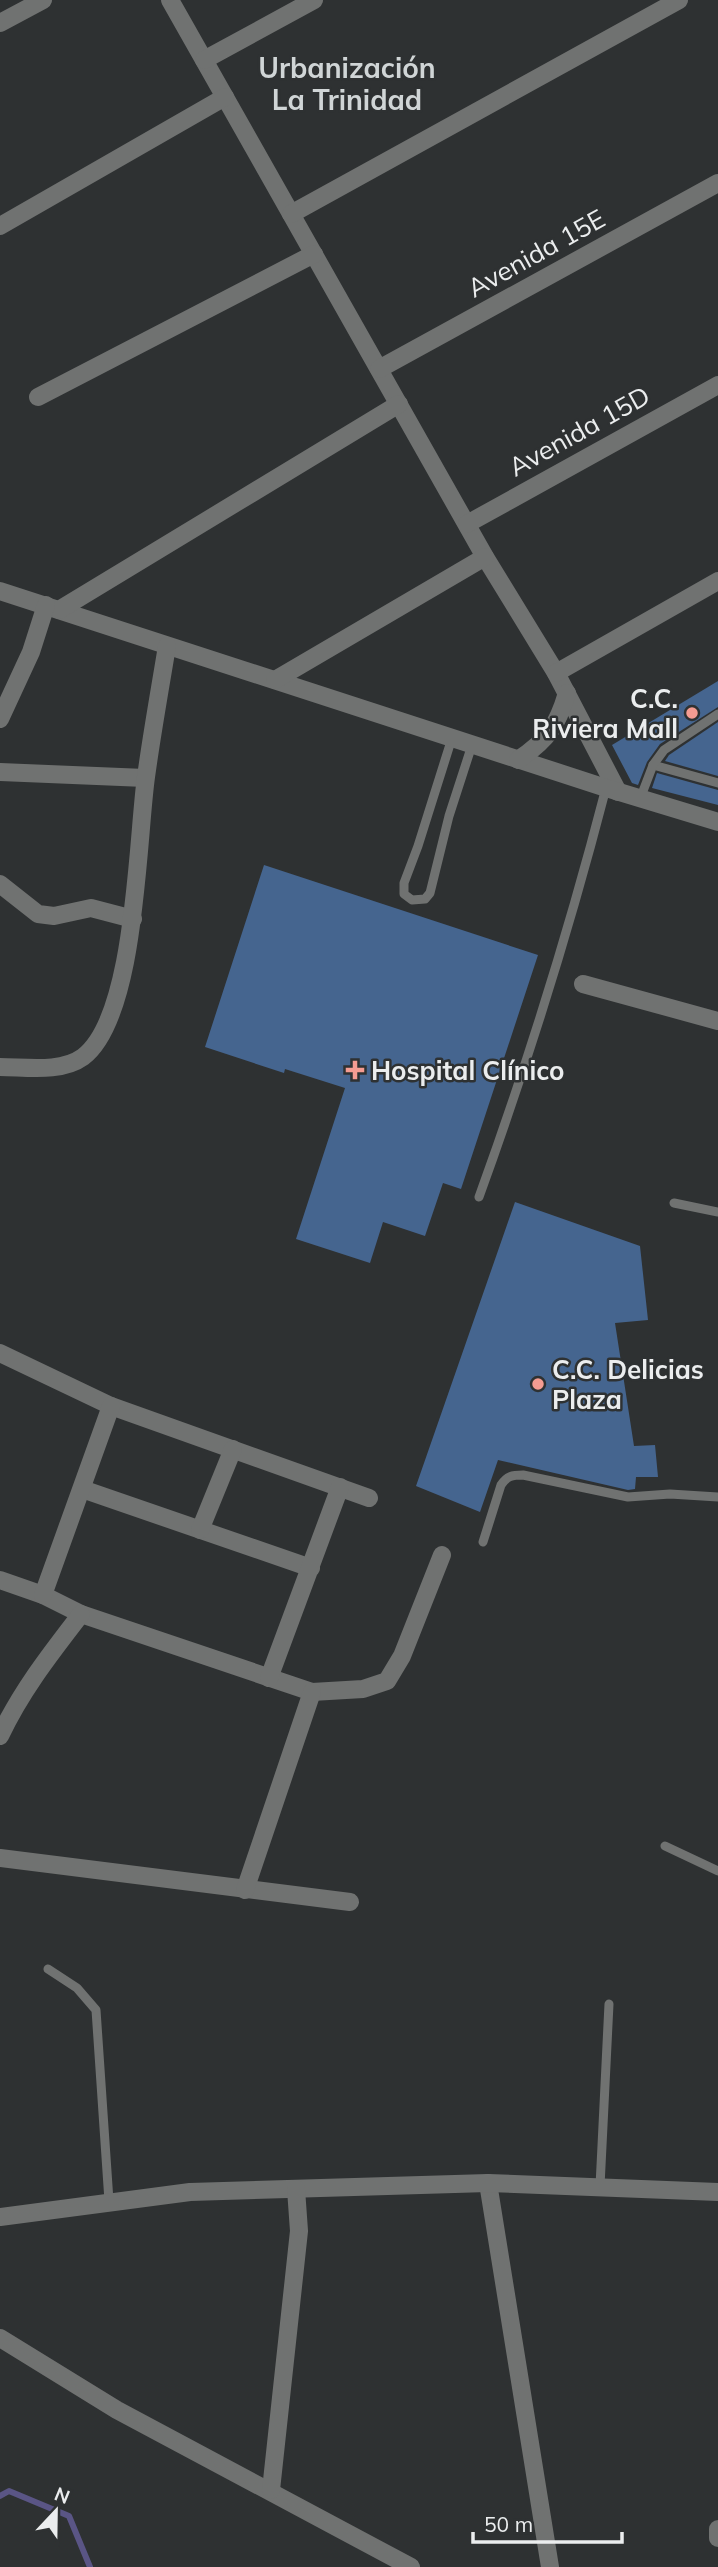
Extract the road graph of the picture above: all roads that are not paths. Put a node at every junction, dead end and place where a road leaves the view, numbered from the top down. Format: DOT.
graph roads {
  1 [pos="43,0"];
  2 [pos="170,0"];
  3 [pos="314,0"];
  4 [pos="680,0"];
  5 [pos="0,23"];
  6 [pos="204,60"];
  7 [pos="225,97"];
  8 [pos="718,183"];
  9 [pos="291,214"];
  10 [pos="0,226"];
  11 [pos="314,254"];
  12 [pos="379,369"];
  13 [pos="718,385"];
  14 [pos="38,397"];
  15 [pos="398,404"];
  16 [pos="467,524"];
  17 [pos="485,557"];
  18 [pos="718,581"];
  19 [pos="0,591"];
  20 [pos="52,608"];
  21 [pos="167,646"];
  22 [pos="556,673"];
  23 [pos="275,680"];
  24 [pos="567,694"];
  25 [pos="718,714"];
  26 [pos="0,719"];
  27 [pos="452,738"];
  28 [pos="472,745"];
  29 [pos="518,760"];
  30 [pos="653,765"];
  31 [pos="0,772"];
  32 [pos="145,778"];
  33 [pos="718,783"];
  34 [pos="612,790"];
  35 [pos="640,799"];
  36 [pos="718,822"];
  37 [pos="0,884"];
  38 [pos="133,919"];
  39 [pos="583,984"];
  40 [pos="718,1021"];
  41 [pos="0,1067"];
  42 [pos="479,1197"];
  43 [pos="674,1203"];
  44 [pos="718,1212"];
  45 [pos="0,1353"];
  46 [pos="111,1406"];
  47 [pos="233,1449"];
  48 [pos="340,1487"];
  49 [pos="82,1489"];
  50 [pos="718,1497"];
  51 [pos="369,1498"];
  52 [pos="200,1530"];
  53 [pos="483,1542"];
  54 [pos="442,1555"];
  55 [pos="311,1569"];
  56 [pos="0,1580"];
  57 [pos="44,1595"];
  58 [pos="81,1614"];
  59 [pos="269,1678"];
  60 [pos="312,1692"];
  61 [pos="7,1707"];
  62 [pos="0,1736"];
  63 [pos="665,1846"];
  64 [pos="0,1858"];
  65 [pos="718,1871"];
  66 [pos="244,1890"];
  67 [pos="350,1902"];
  68 [pos="48,1969"];
  69 [pos="609,2004"];
  70 [pos="488,2183"];
  71 [pos="600,2186"];
  72 [pos="296,2189"];
  73 [pos="718,2192"];
  74 [pos="109,2201"];
  75 [pos="0,2217"];
  76 [pos="0,2338"];
  77 [pos="271,2490"];
  78 [pos="718,2529"];
  79 [pos="718,2538"];
  80 [pos="411,2567"];
  81 [pos="550,2567"];
  1 -- 5 [label="street"];
  2 -- 6 [label="street"];
  3 -- 6 [label="street"];
  4 -- 9 [label="street"];
  6 -- 7 [label="street"];
  7 -- 9 [label="street"];
  7 -- 10 [label="street"];
  8 -- 12 [label="street, Avenida 15E"];
  9 -- 11 [label="street"];
  11 -- 12 [label="street"];
  11 -- 14 [label="street"];
  12 -- 15 [label="street"];
  13 -- 16 [label="street, Avenida 15D"];
  15 -- 16 [label="street"];
  15 -- 20 [label="street"];
  16 -- 17 [label="street"];
  17 -- 22 [label="street"];
  17 -- 23 [label="street"];
  18 -- 22 [label="street"];
  19 -- 20 [label="street"];
  20 -- 21 [label="street"];
  20 -- 26 [label="street"];
  21 -- 23 [label="street"];
  21 -- 32 [label="street"];
  22 -- 24 [label="street"];
  23 -- 27 [label="street"];
  24 -- 29 [label="street"];
  24 -- 34 [label="street"];
  25 -- 30 [label="lane"];
  27 -- 28 [label="street"];
  27 -- 28 [label="lane"];
  28 -- 29 [label="street"];
  29 -- 34 [label="street"];
  30 -- 33 [label="lane"];
  30 -- 35 [label="lane"];
  31 -- 32 [label="street"];
  32 -- 38 [label="street"];
  34 -- 35 [label="street"];
  34 -- 42 [label="lane"];
  35 -- 36 [label="street"];
  37 -- 38 [label="street"];
  38 -- 41 [label="street"];
  39 -- 40 [label="street"];
  43 -- 44 [label="lane"];
  45 -- 46 [label="street"];
  46 -- 47 [label="street"];
  46 -- 49 [label="street"];
  47 -- 48 [label="street"];
  47 -- 52 [label="street"];
  48 -- 51 [label="street"];
  48 -- 55 [label="street"];
  49 -- 52 [label="street"];
  49 -- 57 [label="street"];
  50 -- 53 [label="lane"];
  52 -- 55 [label="street"];
  54 -- 60 [label="street"];
  55 -- 59 [label="street"];
  56 -- 57 [label="street"];
  57 -- 58 [label="street"];
  58 -- 59 [label="street"];
  58 -- 61 [label="street"];
  59 -- 60 [label="street"];
  60 -- 66 [label="street"];
  61 -- 62 [label="street"];
  63 -- 65 [label="lane"];
  64 -- 66 [label="street"];
  66 -- 67 [label="street"];
  68 -- 74 [label="lane"];
  69 -- 71 [label="lane"];
  70 -- 71 [label="street"];
  70 -- 72 [label="street"];
  70 -- 81 [label="street"];
  71 -- 73 [label="street"];
  72 -- 74 [label="street"];
  72 -- 77 [label="street"];
  74 -- 75 [label="street"];
  76 -- 77 [label="street"];
  77 -- 80 [label="street"];
  78 -- 79 [label="street"];
}
